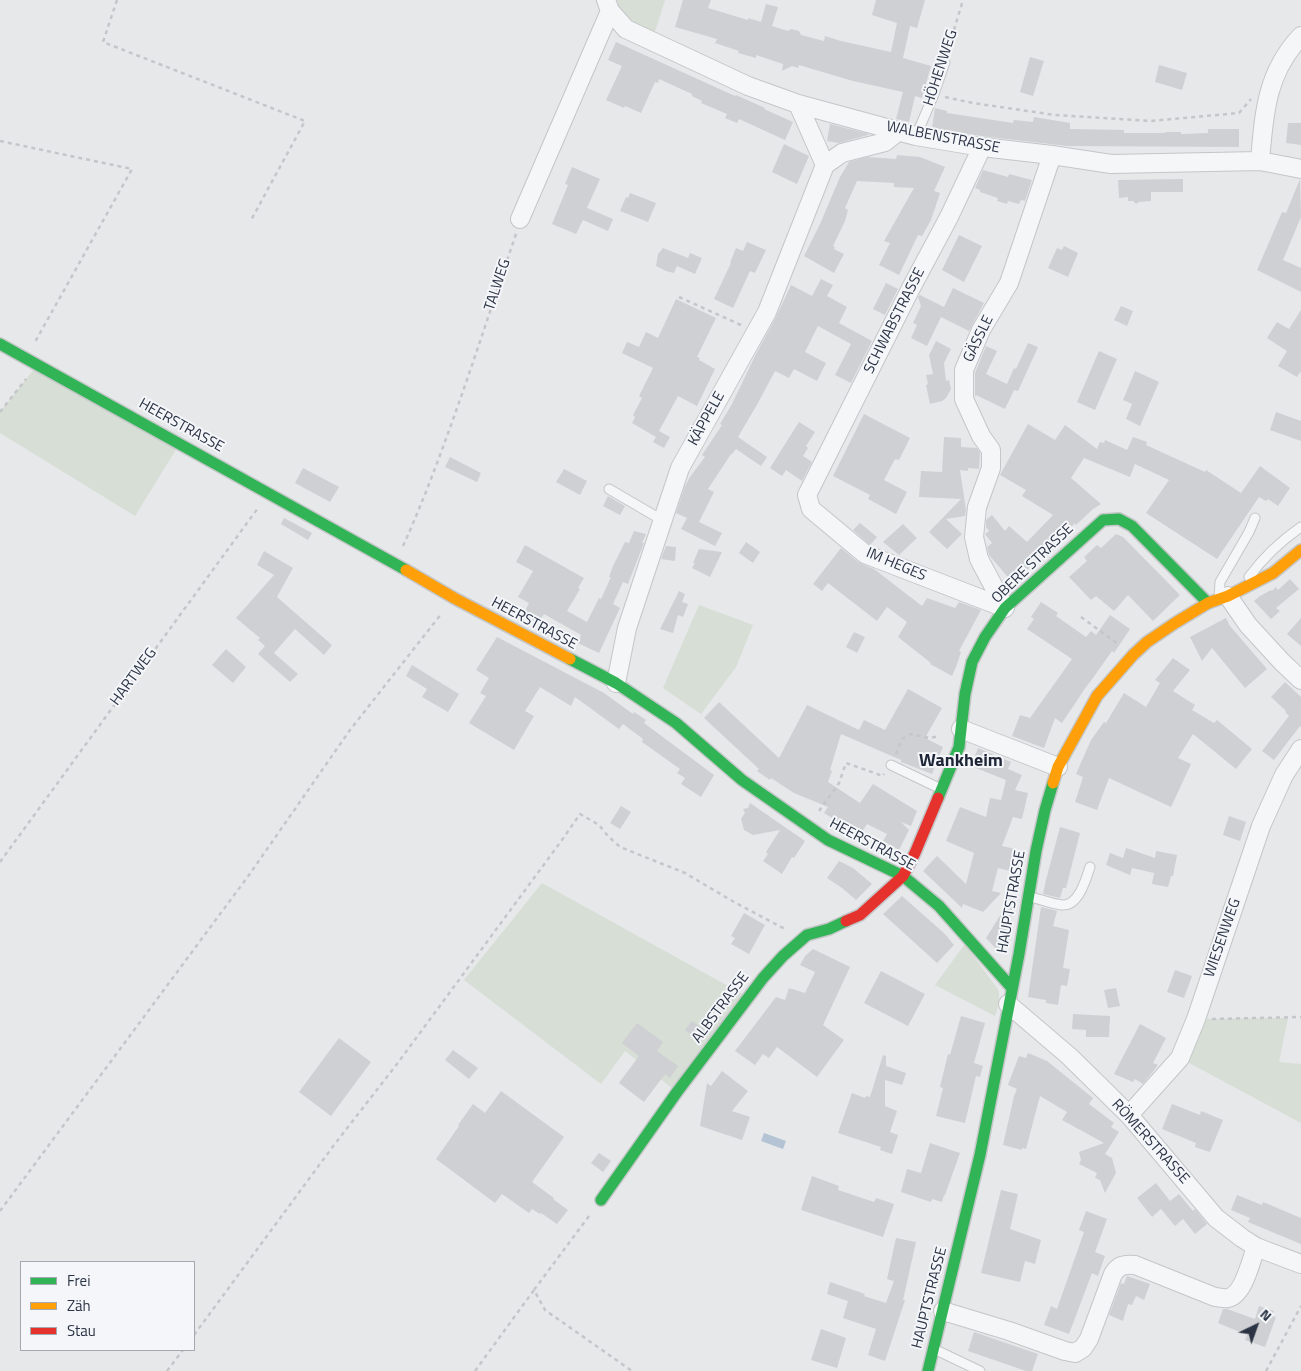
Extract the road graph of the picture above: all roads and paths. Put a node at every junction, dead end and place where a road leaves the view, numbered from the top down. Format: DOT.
graph roads {
  1 [pos="117,0"];
  2 [pos="963,0"];
  3 [pos="608,5"];
  4 [pos="1301,36"];
  5 [pos="945,62"];
  6 [pos="934,94"];
  7 [pos="798,104"];
  8 [pos="1239,113"];
  9 [pos="908,133"];
  10 [pos="0,141"];
  11 [pos="982,147"];
  12 [pos="1052,155"];
  13 [pos="1260,161"];
  14 [pos="826,165"];
  15 [pos="1301,169"];
  16 [pos="520,219"];
  17 [pos="250,222"];
  18 [pos="679,296"];
  19 [pos="756,332"];
  20 [pos="0,344"];
  21 [pos="26,358"];
  22 [pos="38,364"];
  23 [pos="0,412"];
  24 [pos="609,489"];
  25 [pos="270,493"];
  26 [pos="807,494"];
  27 [pos="1254,518"];
  28 [pos="662,520"];
  29 [pos="1301,527"];
  30 [pos="1301,550"];
  31 [pos="395,563"];
  32 [pos="1224,597"];
  33 [pos="454,598"];
  34 [pos="1005,608"];
  35 [pos="1081,616"];
  36 [pos="1133,655"];
  37 [pos="1301,680"];
  38 [pos="616,683"];
  39 [pos="961,729"];
  40 [pos="1301,749"];
  41 [pos="891,765"];
  42 [pos="1058,767"];
  43 [pos="941,789"];
  44 [pos="821,808"];
  45 [pos="0,862"];
  46 [pos="1090,868"];
  47 [pos="903,876"];
  48 [pos="1028,896"];
  49 [pos="807,935"];
  50 [pos="1010,996"];
  51 [pos="1301,1017"];
  52 [pos="1196,1019"];
  53 [pos="1129,1115"];
  54 [pos="601,1200"];
  55 [pos="0,1211"];
  56 [pos="1256,1247"];
  57 [pos="1301,1264"];
  58 [pos="534,1290"];
  59 [pos="1301,1306"];
  60 [pos="943,1311"];
  61 [pos="195,1334"];
  62 [pos="933,1349"];
  63 [pos="182,1351"];
  64 [pos="167,1371"];
  65 [pos="475,1371"];
  66 [pos="632,1371"];
  67 [pos="928,1371"];
  68 [pos="980,1371"];
  69 [pos="1266,1371"];
  1 -- 17 [label="path"];
  2 -- 5 [label="path, HÖHENWEG"];
  3 -- 7 [label="street, WALBENSTRASSE"];
  3 -- 16 [label="street"];
  4 -- 13 [label="street"];
  5 -- 6 [label="lane, HÖHENWEG"];
  6 -- 8 [label="path"];
  6 -- 9 [label="lane, HÖHENWEG"];
  7 -- 9 [label="street, WALBENSTRASSE"];
  7 -- 14 [label="street"];
  9 -- 11 [label="street, WALBENSTRASSE"];
  9 -- 14 [label="street"];
  10 -- 21 [label="path"];
  11 -- 12 [label="street, WALBENSTRASSE"];
  11 -- 26 [label="street, SCHWABSTRASSE"];
  12 -- 13 [label="street, WALBENSTRASSE"];
  12 -- 34 [label="street, GÄSSLE"];
  13 -- 15 [label="street, WALBENSTRASSE"];
  14 -- 19 [label="street, KÄPPELE"];
  16 -- 31 [label="path, TALWEG"];
  18 -- 19 [label="path"];
  19 -- 28 [label="street, KÄPPELE"];
  20 -- 21 [label="street, HEERSTRASSE"];
  21 -- 22 [label="street, HEERSTRASSE"];
  22 -- 23 [label="path"];
  22 -- 25 [label="street, HEERSTRASSE"];
  24 -- 28 [label="lane"];
  25 -- 31 [label="street, HEERSTRASSE"];
  25 -- 45 [label="path, HARTWEG"];
  26 -- 34 [label="street, IM HEGES"];
  27 -- 32 [label="lane"];
  28 -- 38 [label="street, KÄPPELE"];
  29 -- 32 [label="lane"];
  30 -- 32 [label="street, HAUPTSTRASSE"];
  31 -- 33 [label="street, HEERSTRASSE"];
  32 -- 34 [label="street, OBERE STRASSE"];
  32 -- 36 [label="street, HAUPTSTRASSE"];
  32 -- 37 [label="street"];
  33 -- 38 [label="street, HEERSTRASSE"];
  33 -- 55 [label="path"];
  34 -- 39 [label="street, OBERE STRASSE"];
  35 -- 36 [label="path"];
  36 -- 42 [label="street, HAUPTSTRASSE"];
  38 -- 47 [label="street, HEERSTRASSE"];
  39 -- 41 [label="path"];
  39 -- 42 [label="street"];
  39 -- 43 [label="street, OBERE STRASSE"];
  40 -- 52 [label="street, WIESENWEG"];
  41 -- 43 [label="lane"];
  41 -- 44 [label="path"];
  42 -- 48 [label="street, HAUPTSTRASSE"];
  43 -- 47 [label="street, OBERE STRASSE"];
  46 -- 48 [label="lane"];
  47 -- 49 [label="street, ALBSTRASSE"];
  47 -- 50 [label="street, HEERSTRASSE"];
  48 -- 50 [label="street, HAUPTSTRASSE"];
  49 -- 54 [label="street, ALBSTRASSE"];
  49 -- 61 [label="path"];
  50 -- 53 [label="street, RÖMERSTRASSE"];
  50 -- 60 [label="street, HAUPTSTRASSE"];
  51 -- 52 [label="path"];
  52 -- 53 [label="street, WIESENWEG"];
  53 -- 56 [label="street, RÖMERSTRASSE"];
  54 -- 58 [label="path"];
  56 -- 57 [label="street, RÖMERSTRASSE"];
  56 -- 60 [label="street"];
  58 -- 65 [label="path"];
  58 -- 66 [label="path"];
  59 -- 69 [label="path"];
  60 -- 62 [label="street, HAUPTSTRASSE"];
  62 -- 67 [label="street, HAUPTSTRASSE"];
  62 -- 68 [label="lane"];
  63 -- 64 [label="path"];
}
